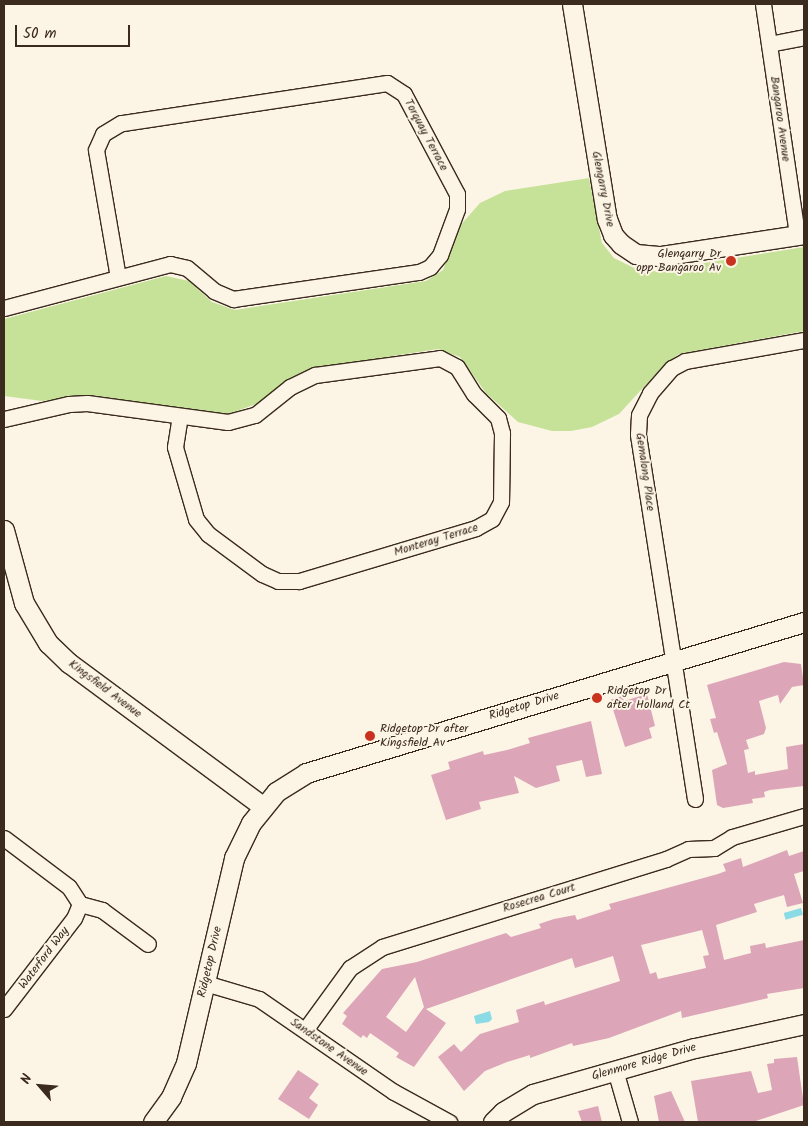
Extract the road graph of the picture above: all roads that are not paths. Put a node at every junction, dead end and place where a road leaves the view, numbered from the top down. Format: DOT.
graph roads {
  1 [pos="572,4"];
  2 [pos="763,4"];
  3 [pos="804,37"];
  4 [pos="769,44"];
  5 [pos="801,234"];
  6 [pos="118,277"];
  7 [pos="4,308"];
  8 [pos="804,340"];
  9 [pos="180,417"];
  10 [pos="4,419"];
  11 [pos="4,530"];
  12 [pos="804,622"];
  13 [pos="674,661"];
  14 [pos="695,799"];
  15 [pos="262,806"];
  16 [pos="804,816"];
  17 [pos="4,838"];
  18 [pos="80,904"];
  19 [pos="148,944"];
  20 [pos="206,983"];
  21 [pos="4,1008"];
  22 [pos="804,1024"];
  23 [pos="305,1030"];
  24 [pos="615,1070"];
  25 [pos="153,1122"];
  26 [pos="449,1122"];
  27 [pos="493,1122"];
  28 [pos="630,1122"];
  1 -- 5 [label="street, Glengarry Drive"];
  2 -- 4 [label="street, Bangaroo Avenue"];
  3 -- 4 [label="street"];
  4 -- 5 [label="street, Bangaroo Avenue"];
  6 -- 6 [label="street, Torquay Terrace"];
  6 -- 7 [label="street, Torquay Terrace"];
  8 -- 13 [label="street, Gemalong Place"];
  9 -- 9 [label="street, Monteray Terrace"];
  9 -- 10 [label="street, Monteray Terrace"];
  11 -- 15 [label="street, Kingsfield Avenue"];
  12 -- 13 [label="street, Ridgetop Drive"];
  13 -- 14 [label="street, Gemalong Place"];
  13 -- 15 [label="street, Ridgetop Drive"];
  15 -- 20 [label="street, Ridgetop Drive"];
  16 -- 23 [label="street, Rosecrea Court"];
  17 -- 18 [label="street"];
  18 -- 19 [label="street"];
  18 -- 21 [label="street, Waterford Way"];
  20 -- 23 [label="street, Sandstone Avenue"];
  20 -- 25 [label="street, Ridgetop Drive"];
  22 -- 24 [label="street, Glenmore Ridge Drive"];
  23 -- 26 [label="street, Sandstone Avenue"];
  24 -- 27 [label="street, Glenmore Ridge Drive"];
  24 -- 28 [label="street"];
}
